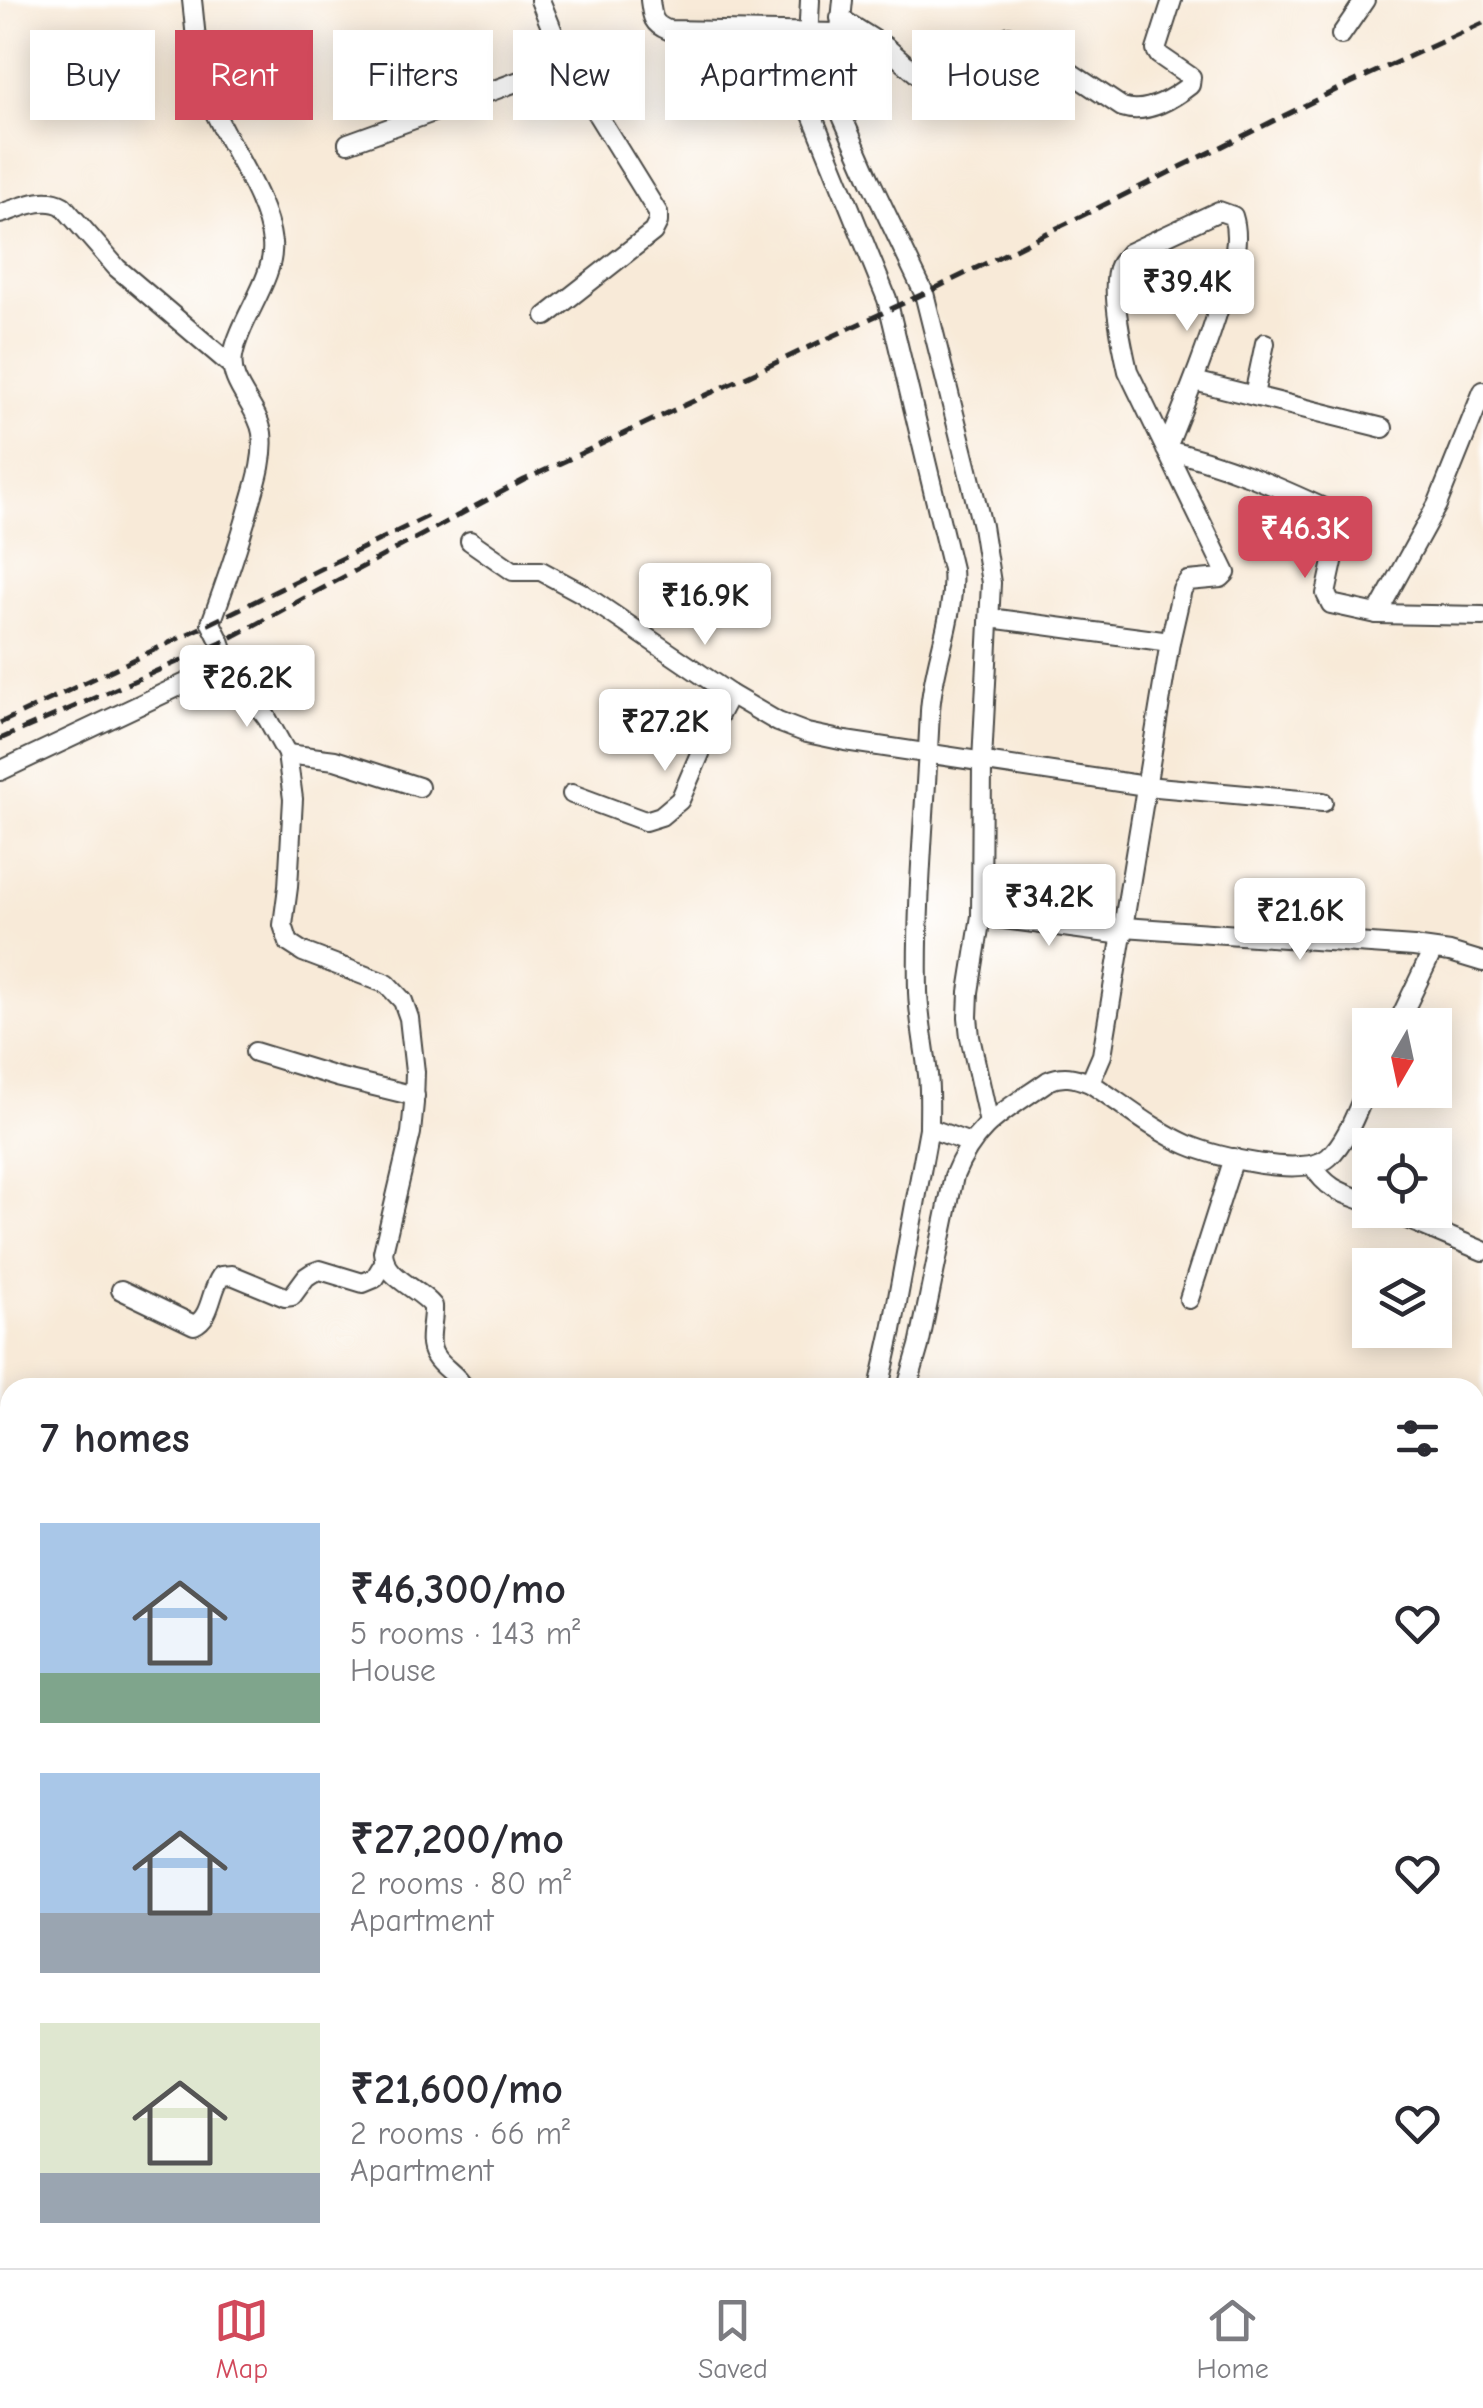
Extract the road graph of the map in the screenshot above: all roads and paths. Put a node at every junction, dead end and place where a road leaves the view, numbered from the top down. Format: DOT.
graph roads {
  1 [pos="192,0"];
  2 [pos="540,0"];
  3 [pos="650,0"];
  4 [pos="810,0"];
  5 [pos="1172,0"];
  6 [pos="1366,0"];
  7 [pos="829,25"];
  8 [pos="552,30"];
  9 [pos="1341,34"];
  10 [pos="513,83"];
  11 [pos="602,120"];
  12 [pos="348,143"];
  13 [pos="0,214"];
  14 [pos="546,316"];
  15 [pos="1265,342"];
  16 [pos="232,365"];
  17 [pos="1194,380"];
  18 [pos="1483,391"];
  19 [pos="1254,395"];
  20 [pos="1383,428"];
  21 [pos="1166,450"];
  22 [pos="470,540"];
  23 [pos="1377,614"];
  24 [pos="1483,616"];
  25 [pos="990,618"];
  26 [pos="1170,642"];
  27 [pos="226,664"];
  28 [pos="730,694"];
  29 [pos="287,754"];
  30 [pos="936,755"];
  31 [pos="972,760"];
  32 [pos="0,771"];
  33 [pos="1146,786"];
  34 [pos="419,787"];
  35 [pos="572,794"];
  36 [pos="1323,802"];
  37 [pos="981,916"];
  38 [pos="1123,931"];
  39 [pos="1434,950"];
  40 [pos="1483,962"];
  41 [pos="1406,1008"];
  42 [pos="254,1052"];
  43 [pos="1090,1083"];
  44 [pos="415,1096"];
  45 [pos="1358,1108"];
  46 [pos="989,1123"];
  47 [pos="947,1134"];
  48 [pos="1234,1158"];
  49 [pos="1313,1166"];
  50 [pos="1352,1196"];
  51 [pos="1429,1228"];
  52 [pos="1483,1251"];
  53 [pos="384,1262"];
  54 [pos="121,1290"];
  55 [pos="1189,1299"];
  56 [pos="456,1378"];
  57 [pos="881,1378"];
  58 [pos="910,1378"];
  1 -- 16 [label="street"];
  2 -- 8 [label="street"];
  3 -- 7 [label="street"];
  4 -- 7 [label="street"];
  5 -- 7 [label="street"];
  6 -- 9 [label="street"];
  7 -- 25 [label="street"];
  7 -- 30 [label="street"];
  10 -- 12 [label="street"];
  11 -- 14 [label="street"];
  13 -- 16 [label="street"];
  15 -- 19 [label="street"];
  16 -- 27 [label="street"];
  17 -- 19 [label="street"];
  17 -- 21 [label="street"];
  17 -- 21 [label="street"];
  18 -- 23 [label="street"];
  19 -- 20 [label="street"];
  21 -- 23 [label="street"];
  21 -- 26 [label="street"];
  22 -- 28 [label="street"];
  23 -- 24 [label="street"];
  25 -- 26 [label="street"];
  25 -- 31 [label="street"];
  26 -- 33 [label="street"];
  27 -- 29 [label="street"];
  27 -- 32 [label="street"];
  28 -- 30 [label="street"];
  28 -- 35 [label="street"];
  29 -- 34 [label="street"];
  29 -- 44 [label="street"];
  30 -- 31 [label="street"];
  30 -- 47 [label="street"];
  31 -- 33 [label="street"];
  31 -- 37 [label="street"];
  33 -- 36 [label="street"];
  33 -- 38 [label="street"];
  37 -- 38 [label="street"];
  37 -- 46 [label="street"];
  38 -- 39 [label="street"];
  38 -- 43 [label="street"];
  39 -- 40 [label="street"];
  39 -- 41 [label="street"];
  42 -- 44 [label="street"];
  43 -- 46 [label="street"];
  43 -- 48 [label="street"];
  44 -- 53 [label="street"];
  45 -- 49 [label="street"];
  46 -- 47 [label="street"];
  47 -- 57 [label="street"];
  47 -- 58 [label="street"];
  48 -- 49 [label="street"];
  48 -- 55 [label="street"];
  49 -- 50 [label="street"];
  51 -- 52 [label="street"];
  53 -- 54 [label="street"];
  53 -- 56 [label="street"];
}
